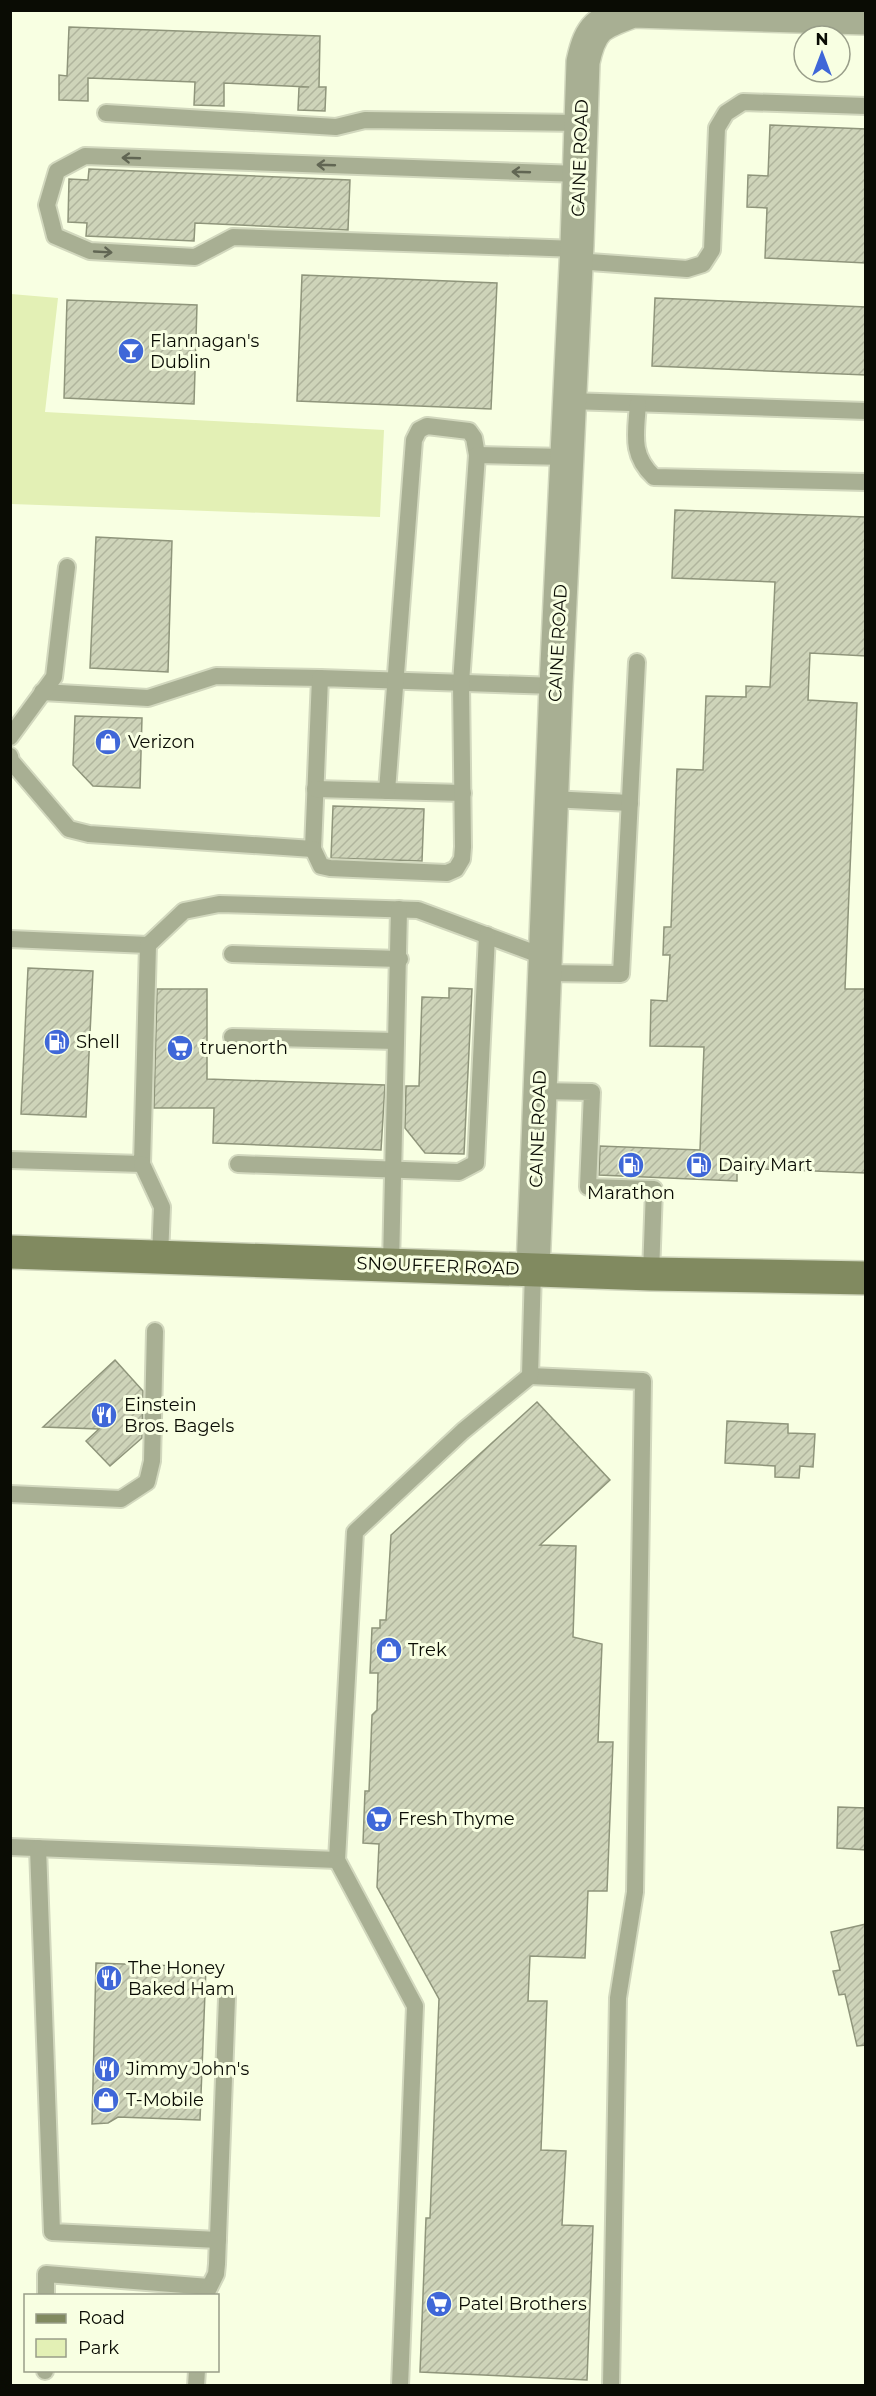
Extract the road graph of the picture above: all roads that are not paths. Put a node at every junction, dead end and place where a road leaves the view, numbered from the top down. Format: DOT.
graph roads {
  1 [pos="866,18"];
  2 [pos="866,106"];
  3 [pos="106,112"];
  4 [pos="581,123"];
  5 [pos="579,174"];
  6 [pos="577,255"];
  7 [pos="570,401"];
  8 [pos="638,404"];
  9 [pos="866,411"];
  10 [pos="477,455"];
  11 [pos="567,457"];
  12 [pos="866,482"];
  13 [pos="67,567"];
  14 [pos="636,662"];
  15 [pos="320,678"];
  16 [pos="396,680"];
  17 [pos="461,683"];
  18 [pos="556,686"];
  19 [pos="42,692"];
  20 [pos="10,737"];
  21 [pos="10,756"];
  22 [pos="315,789"];
  23 [pos="387,791"];
  24 [pos="463,793"];
  25 [pos="551,799"];
  26 [pos="630,803"];
  27 [pos="313,849"];
  28 [pos="399,909"];
  29 [pos="487,935"];
  30 [pos="10,939"];
  31 [pos="148,945"];
  32 [pos="232,954"];
  33 [pos="400,958"];
  34 [pos="545,965"];
  35 [pos="232,1037"];
  36 [pos="396,1041"];
  37 [pos="540,1091"];
  38 [pos="10,1160"];
  39 [pos="142,1164"];
  40 [pos="238,1164"];
  41 [pos="394,1170"];
  42 [pos="10,1252"];
  43 [pos="160,1257"];
  44 [pos="391,1265"];
  45 [pos="533,1270"];
  46 [pos="651,1274"];
  47 [pos="866,1278"];
  48 [pos="155,1331"];
  49 [pos="530,1376"];
  50 [pos="10,1494"];
  51 [pos="10,1847"];
  52 [pos="38,1848"];
  53 [pos="337,1860"];
  54 [pos="227,1998"];
  55 [pos="218,2240"];
  56 [pos="207,2291"];
  57 [pos="46,2294"];
  58 [pos="400,2385"];
  59 [pos="611,2385"];
  1 -- 4 [label="street, CAINE ROAD"];
  2 -- 6 [label="lane"];
  3 -- 4 [label="lane"];
  4 -- 5 [label="street, CAINE ROAD"];
  5 -- 6 [label="street, CAINE ROAD"];
  5 -- 6 [label="lane, one-way"];
  6 -- 7 [label="street, CAINE ROAD"];
  7 -- 8 [label="lane"];
  7 -- 11 [label="street, CAINE ROAD"];
  8 -- 9 [label="lane"];
  8 -- 12 [label="lane"];
  10 -- 11 [label="lane"];
  10 -- 16 [label="lane"];
  10 -- 17 [label="lane"];
  11 -- 18 [label="street, CAINE ROAD"];
  13 -- 19 [label="lane"];
  14 -- 26 [label="lane"];
  15 -- 16 [label="lane"];
  15 -- 19 [label="lane"];
  15 -- 22 [label="lane"];
  16 -- 17 [label="lane"];
  16 -- 23 [label="lane"];
  17 -- 18 [label="lane"];
  17 -- 24 [label="lane"];
  18 -- 25 [label="street, CAINE ROAD"];
  19 -- 20 [label="lane"];
  21 -- 27 [label="lane"];
  22 -- 23 [label="lane"];
  22 -- 27 [label="lane"];
  23 -- 24 [label="lane"];
  24 -- 27 [label="lane"];
  25 -- 26 [label="lane"];
  25 -- 34 [label="street, CAINE ROAD"];
  26 -- 34 [label="lane"];
  28 -- 29 [label="lane"];
  28 -- 31 [label="lane"];
  28 -- 33 [label="lane"];
  29 -- 34 [label="lane"];
  29 -- 41 [label="lane"];
  30 -- 31 [label="lane"];
  31 -- 39 [label="lane"];
  32 -- 33 [label="lane"];
  33 -- 36 [label="lane"];
  34 -- 37 [label="street, CAINE ROAD"];
  35 -- 36 [label="lane"];
  36 -- 41 [label="lane"];
  37 -- 45 [label="street, CAINE ROAD"];
  37 -- 46 [label="lane"];
  38 -- 39 [label="lane"];
  39 -- 43 [label="lane"];
  40 -- 41 [label="lane"];
  41 -- 44 [label="lane"];
  42 -- 43 [label="main road, SNOUFFER ROAD"];
  43 -- 44 [label="main road, SNOUFFER ROAD"];
  44 -- 45 [label="main road, SNOUFFER ROAD"];
  45 -- 46 [label="main road, SNOUFFER ROAD"];
  45 -- 49 [label="lane"];
  46 -- 47 [label="main road, SNOUFFER ROAD"];
  48 -- 50 [label="lane"];
  49 -- 53 [label="lane"];
  49 -- 59 [label="lane"];
  51 -- 52 [label="lane"];
  52 -- 53 [label="lane"];
  52 -- 55 [label="lane"];
  53 -- 58 [label="lane"];
  54 -- 55 [label="lane"];
  55 -- 56 [label="lane"];
  56 -- 57 [label="lane"];
}
